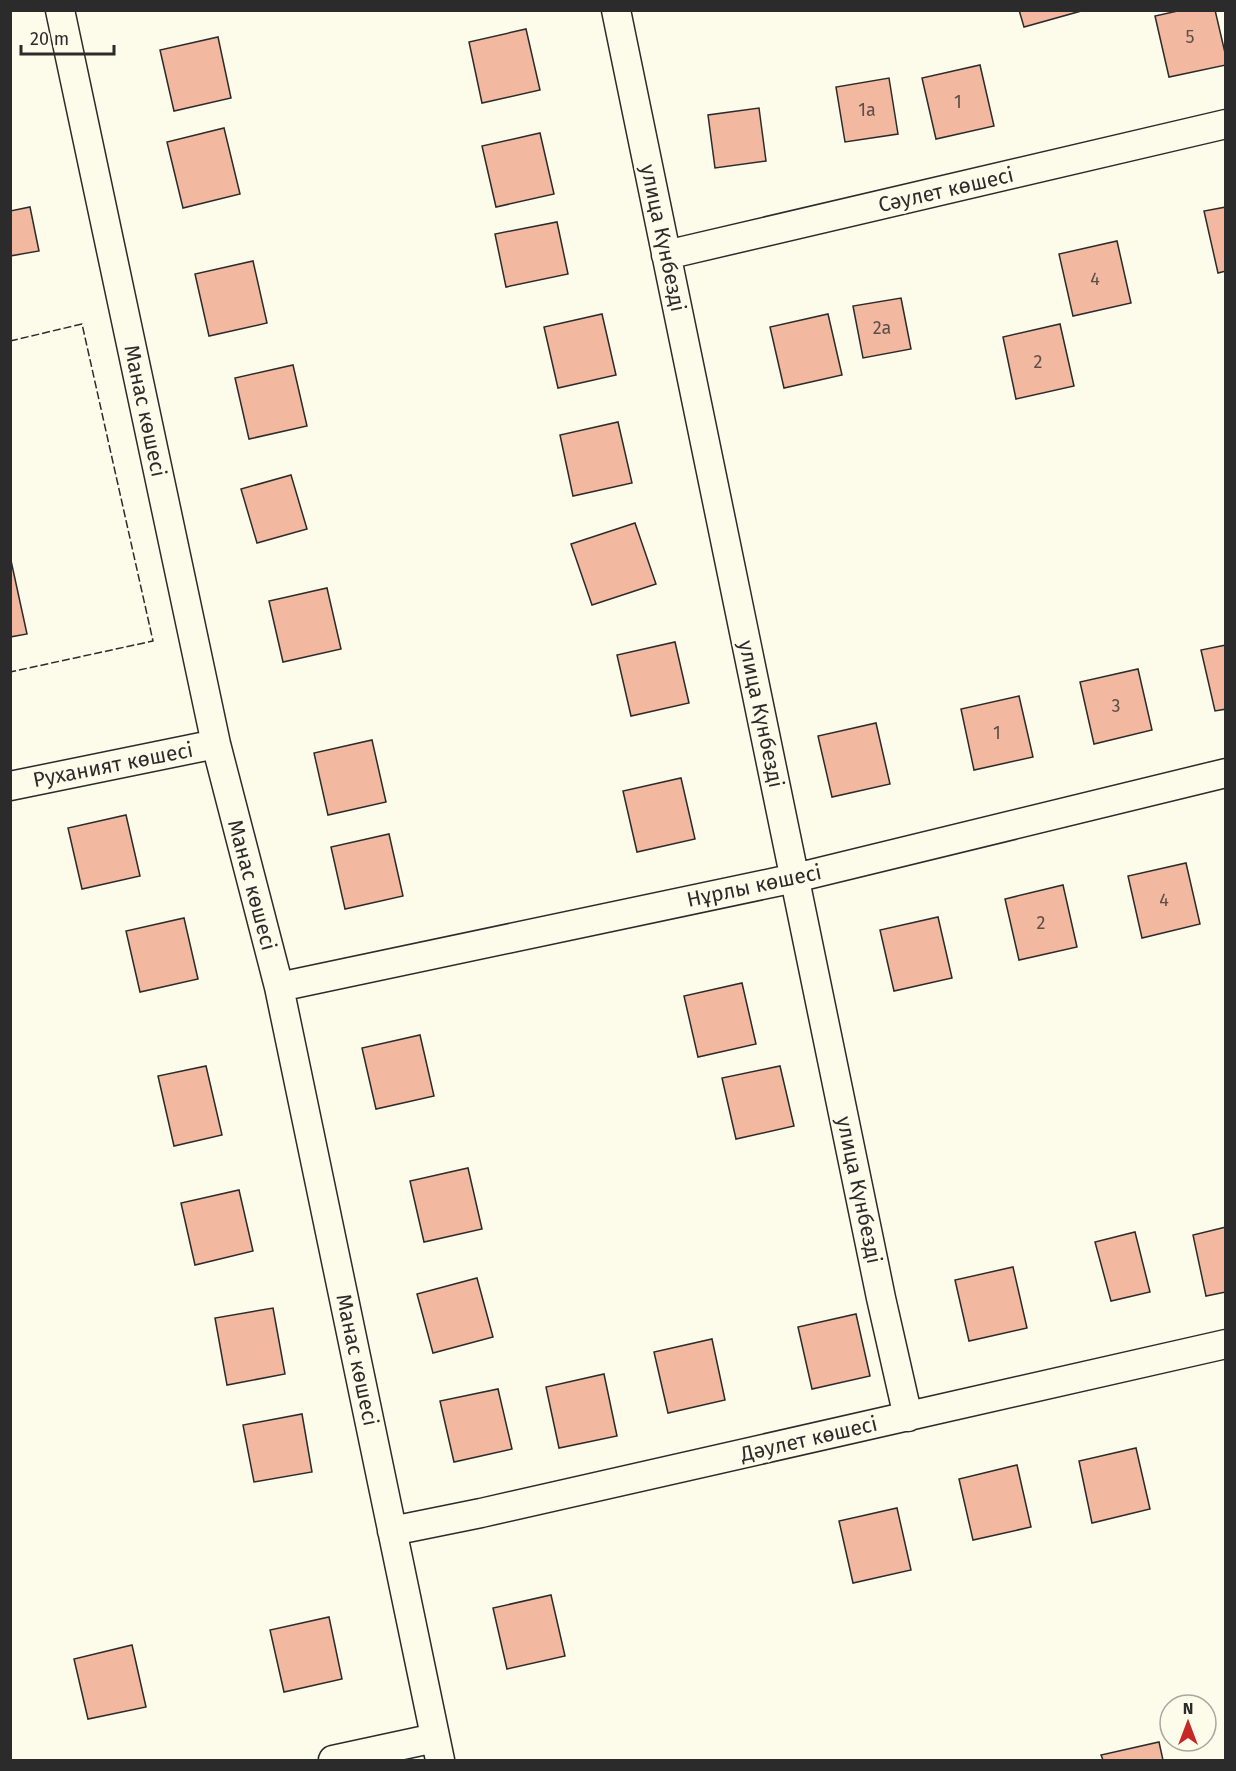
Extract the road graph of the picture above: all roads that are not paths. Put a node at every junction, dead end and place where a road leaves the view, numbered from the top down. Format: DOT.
graph roads {
  1 [pos="60,10"];
  2 [pos="616,10"];
  3 [pos="1226,124"];
  4 [pos="666,255"];
  5 [pos="216,744"];
  6 [pos="1226,773"];
  7 [pos="10,786"];
  8 [pos="795,878"];
  9 [pos="279,987"];
  10 [pos="1226,1344"];
  11 [pos="908,1417"];
  12 [pos="392,1531"];
  13 [pos="437,1750"];
  14 [pos="333,1761"];
  1 -- 5 [label="street, Манас көшесі"];
  2 -- 4 [label="street, улица Күнбезді"];
  3 -- 4 [label="street, Сәулет көшесі"];
  4 -- 8 [label="street, улица Күнбезді"];
  5 -- 7 [label="street, Руханият көшесі"];
  5 -- 9 [label="street, Манас көшесі"];
  6 -- 8 [label="street, Нұрлы көшесі"];
  8 -- 9 [label="street, Нұрлы көшесі"];
  8 -- 11 [label="street, улица Күнбезді"];
  9 -- 12 [label="street, Манас көшесі"];
  10 -- 11 [label="street, Дәулет көшесі"];
  11 -- 12 [label="street, Дәулет көшесі"];
  12 -- 13 [label="street, Манас көшесі"];
  13 -- 14 [label="street"];
}
